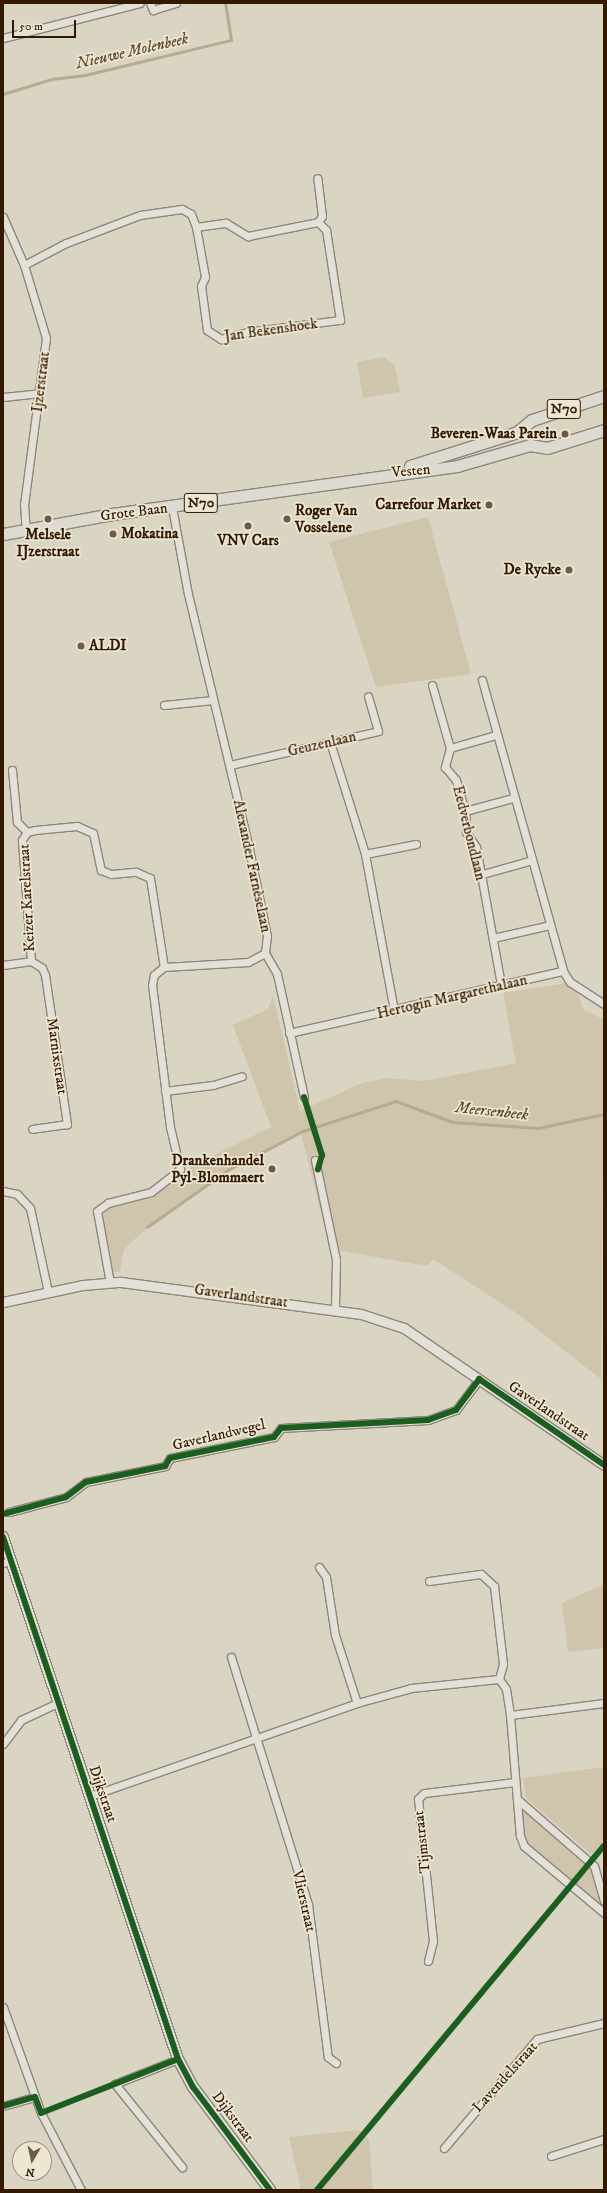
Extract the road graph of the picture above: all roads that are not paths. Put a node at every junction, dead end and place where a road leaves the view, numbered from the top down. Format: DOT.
graph roads {
  1 [pos="140,3"];
  2 [pos="150,3"];
  3 [pos="176,3"];
  4 [pos="3,38"];
  5 [pos="317,178"];
  6 [pos="3,217"];
  7 [pos="318,222"];
  8 [pos="196,226"];
  9 [pos="24,265"];
  10 [pos="40,393"];
  11 [pos="604,396"];
  12 [pos="3,397"];
  13 [pos="526,427"];
  14 [pos="604,430"];
  15 [pos="530,445"];
  16 [pos="450,454"];
  17 [pos="447,467"];
  18 [pos="384,474"];
  19 [pos="172,507"];
  20 [pos="26,530"];
  21 [pos="3,534"];
  22 [pos="482,680"];
  23 [pos="432,685"];
  24 [pos="368,696"];
  25 [pos="213,700"];
  26 [pos="164,705"];
  27 [pos="496,734"];
  28 [pos="330,742"];
  29 [pos="450,748"];
  30 [pos="230,765"];
  31 [pos="12,770"];
  32 [pos="513,798"];
  33 [pos="465,811"];
  34 [pos="27,832"];
  35 [pos="416,844"];
  36 [pos="365,854"];
  37 [pos="532,860"];
  38 [pos="479,875"];
  39 [pos="550,925"];
  40 [pos="493,938"];
  41 [pos="265,953"];
  42 [pos="31,961"];
  43 [pos="3,965"];
  44 [pos="164,968"];
  45 [pos="562,971"];
  46 [pos="501,985"];
  47 [pos="604,1004"];
  48 [pos="394,1011"];
  49 [pos="289,1033"];
  50 [pos="242,1076"];
  51 [pos="165,1091"];
  52 [pos="304,1097"];
  53 [pos="32,1129"];
  54 [pos="315,1160"];
  55 [pos="3,1190"];
  56 [pos="110,1282"];
  57 [pos="48,1292"];
  58 [pos="3,1302"];
  59 [pos="335,1309"];
  60 [pos="479,1379"];
  61 [pos="603,1462"];
  62 [pos="10,1512"];
  63 [pos="3,1537"];
  64 [pos="6,1562"];
  65 [pos="319,1567"];
  66 [pos="429,1581"];
  67 [pos="231,1657"];
  68 [pos="501,1681"];
  69 [pos="57,1703"];
  70 [pos="357,1703"];
  71 [pos="604,1703"];
  72 [pos="510,1715"];
  73 [pos="256,1739"];
  74 [pos="3,1744"];
  75 [pos="515,1782"];
  76 [pos="90,1796"];
  77 [pos="517,1799"];
  78 [pos="604,1901"];
  79 [pos="604,1913"];
  80 [pos="428,1961"];
  81 [pos="3,2007"];
  82 [pos="604,2023"];
  83 [pos="178,2059"];
  84 [pos="336,2063"];
  85 [pos="35,2097"];
  86 [pos="3,2106"];
  87 [pos="604,2139"];
  88 [pos="444,2148"];
  89 [pos="551,2156"];
  90 [pos="182,2167"];
  91 [pos="81,2190"];
  92 [pos="270,2190"];
  1 -- 4 [label="street"];
  2 -- 3 [label="street"];
  5 -- 7 [label="street"];
  6 -- 9 [label="street, Ijzerstraat"];
  7 -- 8 [label="street"];
  7 -- 8 [label="street, Jan Bekenshoek"];
  8 -- 9 [label="street, Jan Bekenshoek"];
  9 -- 10 [label="street, Ijzerstraat"];
  10 -- 12 [label="street"];
  10 -- 20 [label="street, Ijzerstraat"];
  11 -- 13 [label="main road, Vesten / N70"];
  13 -- 15 [label="main road, N70"];
  13 -- 16 [label="main road, Vesten / N70"];
  14 -- 15 [label="main road, Vesten / N70"];
  15 -- 17 [label="main road, Vesten / N70"];
  16 -- 17 [label="main road"];
  16 -- 18 [label="main road, Vesten / N70"];
  17 -- 18 [label="main road, Vesten / N70"];
  18 -- 19 [label="main road, Grote Baan / N70"];
  19 -- 20 [label="main road, Grote Baan / N70"];
  19 -- 25 [label="street, Alexander Farnèselaan"];
  20 -- 21 [label="main road, Grote Baan / N70"];
  22 -- 27 [label="street"];
  23 -- 29 [label="street, Eedverbondlaan"];
  24 -- 28 [label="street, Geuzenlaan"];
  25 -- 26 [label="street"];
  25 -- 30 [label="street, Alexander Farnèselaan"];
  27 -- 29 [label="street"];
  27 -- 32 [label="street"];
  28 -- 30 [label="street, Geuzenlaan"];
  28 -- 36 [label="street"];
  29 -- 33 [label="street, Eedverbondlaan"];
  30 -- 41 [label="street, Alexander Farnèselaan"];
  31 -- 34 [label="street, Keizer Karelstraat"];
  32 -- 33 [label="street"];
  32 -- 37 [label="street"];
  33 -- 38 [label="street, Eedverbondlaan"];
  34 -- 42 [label="street, Keizer Karelstraat"];
  34 -- 44 [label="street, Keizer Karelstraat"];
  35 -- 36 [label="street"];
  36 -- 48 [label="street"];
  37 -- 38 [label="street"];
  37 -- 39 [label="street"];
  38 -- 40 [label="street, Eedverbondlaan"];
  39 -- 40 [label="street"];
  39 -- 45 [label="street"];
  40 -- 46 [label="street, Eedverbondlaan"];
  41 -- 44 [label="street"];
  41 -- 49 [label="street, Alexander Farnèselaan"];
  42 -- 43 [label="street, Keizer Karelstraat"];
  42 -- 53 [label="street, Marnixstraat"];
  44 -- 51 [label="street"];
  45 -- 46 [label="street, Hertogin Margarethalaan"];
  45 -- 47 [label="street"];
  46 -- 48 [label="street, Hertogin Margarethalaan"];
  48 -- 49 [label="street, Hertogin Margarethalaan"];
  49 -- 52 [label="street, Alexander Farnèselaan"];
  50 -- 51 [label="street"];
  51 -- 56 [label="street"];
  54 -- 59 [label="street"];
  55 -- 57 [label="street"];
  56 -- 57 [label="street, Gaverlandstraat"];
  56 -- 59 [label="street, Gaverlandstraat"];
  57 -- 58 [label="street, Gaverlandstraat"];
  59 -- 60 [label="street, Gaverlandstraat"];
  60 -- 61 [label="street, Gaverlandstraat"];
  60 -- 62 [label="street, Gaverlandwegel"];
  63 -- 64 [label="main road, Dijkstraat"];
  64 -- 69 [label="main road, Dijkstraat"];
  65 -- 70 [label="street"];
  66 -- 68 [label="street"];
  67 -- 73 [label="street, Vlierstraat"];
  68 -- 70 [label="street"];
  68 -- 72 [label="street"];
  69 -- 74 [label="street"];
  69 -- 76 [label="main road, Dijkstraat"];
  70 -- 73 [label="street"];
  71 -- 72 [label="street"];
  72 -- 75 [label="street"];
  73 -- 76 [label="street"];
  73 -- 84 [label="street, Vlierstraat"];
  75 -- 77 [label="street"];
  75 -- 80 [label="street, Tijmstraat"];
  76 -- 83 [label="main road, Dijkstraat"];
  77 -- 78 [label="street"];
  77 -- 79 [label="street"];
  81 -- 85 [label="street"];
  82 -- 88 [label="street, Lavendelstraat"];
  83 -- 90 [label="street"];
  83 -- 92 [label="main road, Dijkstraat"];
  85 -- 86 [label="street"];
  85 -- 91 [label="street"];
  87 -- 89 [label="street"];
}
